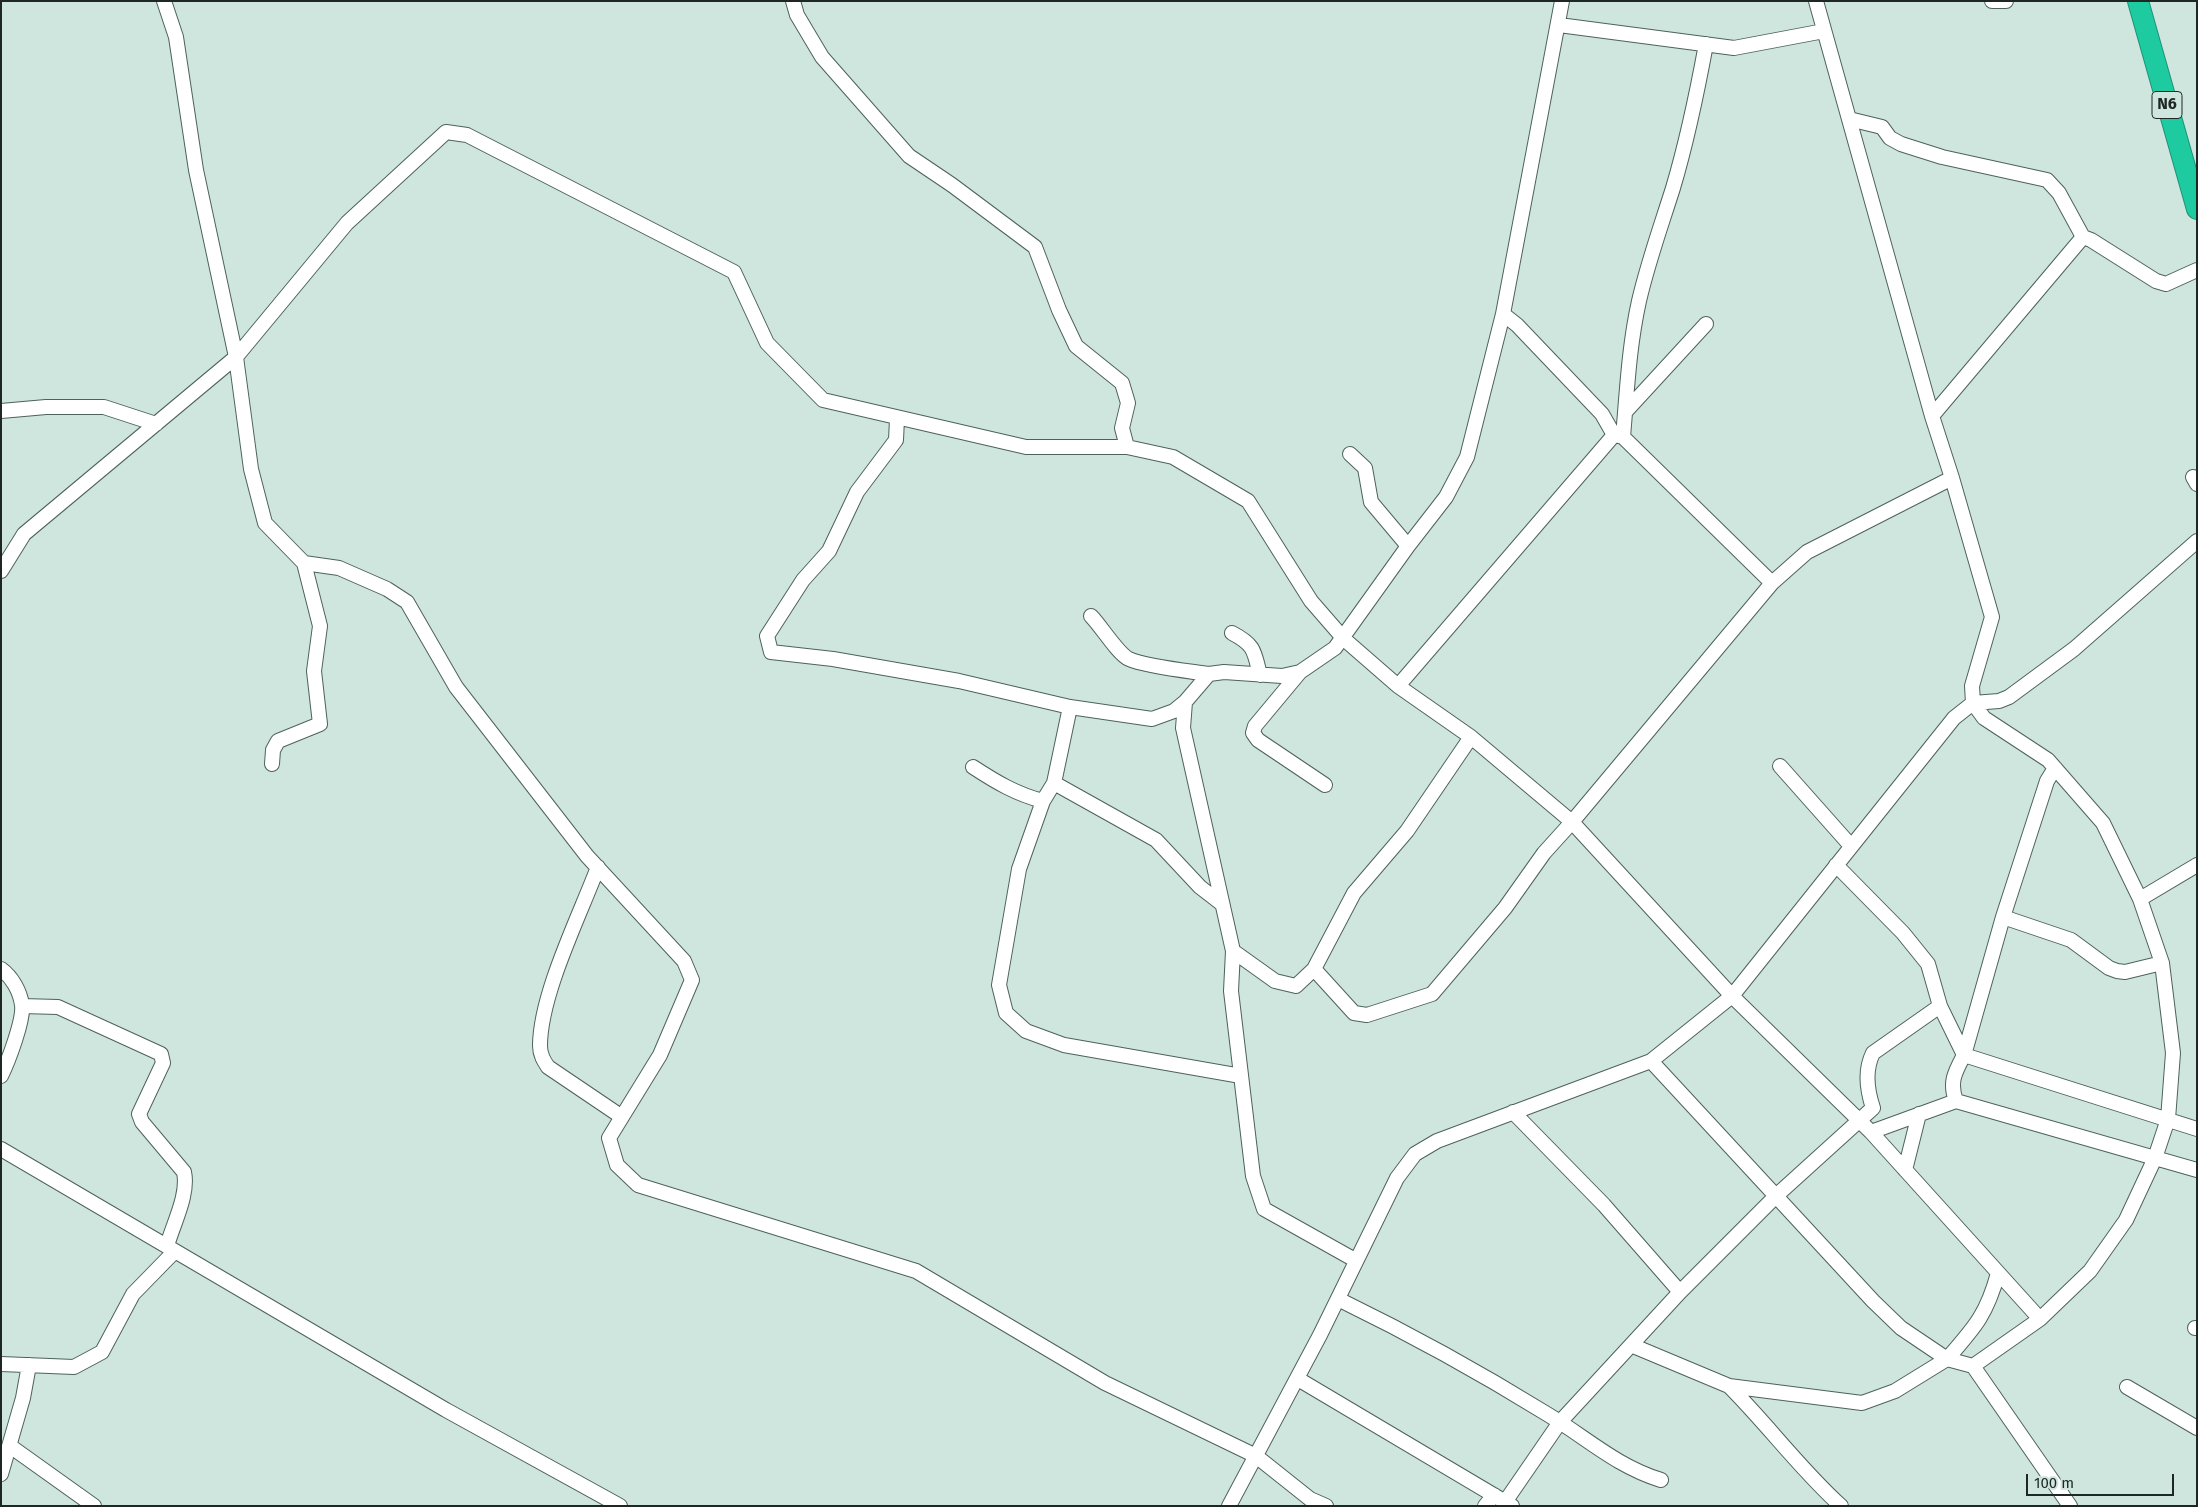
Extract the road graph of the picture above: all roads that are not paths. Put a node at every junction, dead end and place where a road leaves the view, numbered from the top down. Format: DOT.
graph roads {
  1 [pos="164,1"];
  2 [pos="793,1"];
  3 [pos="1562,1"];
  4 [pos="1816,1"];
  5 [pos="1992,1"];
  6 [pos="2006,1"];
  7 [pos="2138,1"];
  8 [pos="1559,25"];
  9 [pos="1824,31"];
  10 [pos="1706,44"];
  11 [pos="1849,119"];
  12 [pos="2197,209"];
  13 [pos="2083,238"];
  14 [pos="2197,270"];
  15 [pos="1503,314"];
  16 [pos="1706,324"];
  17 [pos="236,357"];
  18 [pos="1,411"];
  19 [pos="1626,411"];
  20 [pos="1932,416"];
  21 [pos="897,419"];
  22 [pos="156,424"];
  23 [pos="1619,436"];
  24 [pos="1127,447"];
  25 [pos="1350,454"];
  26 [pos="1952,478"];
  27 [pos="2197,541"];
  28 [pos="1408,546"];
  29 [pos="304,563"];
  30 [pos="1,571"];
  31 [pos="1772,583"];
  32 [pos="1091,616"];
  33 [pos="1232,633"];
  34 [pos="1344,639"];
  35 [pos="1300,672"];
  36 [pos="1209,674"];
  37 [pos="1260,675"];
  38 [pos="1398,686"];
  39 [pos="1185,702"];
  40 [pos="1973,703"];
  41 [pos="1070,707"];
  42 [pos="1471,737"];
  43 [pos="272,764"];
  44 [pos="1780,766"];
  45 [pos="972,767"];
  46 [pos="2056,768"];
  47 [pos="1054,783"];
  48 [pos="1325,785"];
  49 [pos="1043,801"];
  50 [pos="1572,822"];
  51 [pos="1851,846"];
  52 [pos="1836,865"];
  53 [pos="2197,865"];
  54 [pos="598,867"];
  55 [pos="2140,898"];
  56 [pos="1222,904"];
  57 [pos="2002,917"];
  58 [pos="1233,951"];
  59 [pos="2162,963"];
  60 [pos="1314,969"];
  61 [pos="1,970"];
  62 [pos="1732,996"];
  63 [pos="22,1006"];
  64 [pos="1940,1006"];
  65 [pos="1964,1055"];
  66 [pos="1651,1061"];
  67 [pos="1,1076"];
  68 [pos="1241,1076"];
  69 [pos="1956,1101"];
  70 [pos="1513,1112"];
  71 [pos="1919,1114"];
  72 [pos="622,1116"];
  73 [pos="2168,1119"];
  74 [pos="1859,1122"];
  75 [pos="2197,1128"];
  76 [pos="1870,1132"];
  77 [pos="1,1150"];
  78 [pos="2154,1158"];
  79 [pos="1905,1170"];
  80 [pos="2197,1170"];
  81 [pos="1777,1195"];
  82 [pos="171,1248"];
  83 [pos="1355,1260"];
  84 [pos="1998,1273"];
  85 [pos="1680,1292"];
  86 [pos="1338,1299"];
  87 [pos="2040,1319"];
  88 [pos="1631,1345"];
  89 [pos="1948,1359"];
  90 [pos="1,1364"];
  91 [pos="29,1365"];
  92 [pos="1973,1366"];
  93 [pos="1298,1378"];
  94 [pos="1729,1386"];
  95 [pos="2127,1387"];
  96 [pos="1560,1422"];
  97 [pos="2197,1428"];
  98 [pos="10,1446"];
  99 [pos="1256,1456"];
  100 [pos="1,1474"];
  101 [pos="1661,1480"];
  102 [pos="1499,1502"];
  103 [pos="94,1506"];
  104 [pos="620,1506"];
  105 [pos="1229,1506"];
  106 [pos="1326,1506"];
  107 [pos="1841,1506"];
  108 [pos="2070,1506"];
  1 -- 17 [label="street"];
  2 -- 24 [label="street"];
  3 -- 8 [label="street"];
  4 -- 9 [label="street"];
  5 -- 6 [label="street"];
  7 -- 12 [label="highway, N6"];
  8 -- 10 [label="street"];
  8 -- 15 [label="street"];
  9 -- 10 [label="street"];
  9 -- 11 [label="street"];
  10 -- 19 [label="street"];
  11 -- 13 [label="street"];
  11 -- 20 [label="street"];
  13 -- 14 [label="street"];
  13 -- 20 [label="street"];
  15 -- 23 [label="street"];
  15 -- 28 [label="street"];
  16 -- 19 [label="street"];
  17 -- 21 [label="street"];
  17 -- 22 [label="street"];
  17 -- 29 [label="street"];
  18 -- 22 [label="street"];
  19 -- 23 [label="street"];
  20 -- 26 [label="street"];
  21 -- 24 [label="street"];
  21 -- 41 [label="street"];
  22 -- 30 [label="street"];
  23 -- 31 [label="street"];
  23 -- 38 [label="street"];
  24 -- 34 [label="street"];
  25 -- 28 [label="street"];
  26 -- 31 [label="street"];
  26 -- 40 [label="street"];
  27 -- 40 [label="street"];
  28 -- 34 [label="street"];
  29 -- 43 [label="street"];
  29 -- 54 [label="street"];
  31 -- 50 [label="street"];
  32 -- 36 [label="street"];
  33 -- 37 [label="street"];
  34 -- 35 [label="street"];
  34 -- 38 [label="street"];
  35 -- 37 [label="street"];
  35 -- 48 [label="street"];
  36 -- 37 [label="street"];
  36 -- 39 [label="street"];
  38 -- 42 [label="street"];
  39 -- 41 [label="street"];
  39 -- 56 [label="street"];
  40 -- 46 [label="street"];
  40 -- 51 [label="street"];
  41 -- 47 [label="street"];
  42 -- 50 [label="street"];
  42 -- 60 [label="street"];
  44 -- 51 [label="street"];
  45 -- 49 [label="street"];
  46 -- 55 [label="street"];
  46 -- 57 [label="street"];
  47 -- 49 [label="street"];
  47 -- 56 [label="street"];
  49 -- 68 [label="street"];
  50 -- 60 [label="street"];
  50 -- 62 [label="street"];
  51 -- 52 [label="street"];
  52 -- 62 [label="street"];
  52 -- 64 [label="street"];
  53 -- 55 [label="street"];
  54 -- 72 [label="street"];
  54 -- 72 [label="street"];
  55 -- 59 [label="street"];
  56 -- 58 [label="street"];
  57 -- 59 [label="street"];
  57 -- 65 [label="street"];
  58 -- 60 [label="street"];
  58 -- 68 [label="street"];
  59 -- 73 [label="street"];
  61 -- 63 [label="street"];
  62 -- 66 [label="street"];
  62 -- 74 [label="street"];
  63 -- 67 [label="street"];
  63 -- 82 [label="street"];
  64 -- 65 [label="street"];
  64 -- 74 [label="street"];
  65 -- 69 [label="street"];
  65 -- 73 [label="street"];
  66 -- 70 [label="street"];
  66 -- 81 [label="street"];
  68 -- 83 [label="street"];
  69 -- 71 [label="street"];
  69 -- 78 [label="street"];
  70 -- 83 [label="street"];
  70 -- 85 [label="street"];
  71 -- 76 [label="street"];
  71 -- 79 [label="street"];
  72 -- 99 [label="street"];
  73 -- 75 [label="street"];
  73 -- 78 [label="street"];
  74 -- 76 [label="street"];
  74 -- 81 [label="street"];
  76 -- 79 [label="street"];
  77 -- 82 [label="street"];
  78 -- 80 [label="street"];
  78 -- 87 [label="street"];
  79 -- 84 [label="street"];
  81 -- 85 [label="street"];
  81 -- 89 [label="street"];
  82 -- 91 [label="street"];
  82 -- 104 [label="street"];
  83 -- 86 [label="street"];
  84 -- 87 [label="street"];
  84 -- 89 [label="street"];
  85 -- 88 [label="street"];
  86 -- 93 [label="street"];
  86 -- 96 [label="street"];
  87 -- 92 [label="street"];
  88 -- 94 [label="street"];
  88 -- 96 [label="street"];
  89 -- 92 [label="street"];
  89 -- 94 [label="street"];
  90 -- 91 [label="street"];
  91 -- 98 [label="street"];
  92 -- 108 [label="street"];
  93 -- 99 [label="street"];
  93 -- 102 [label="street"];
  94 -- 107 [label="street"];
  95 -- 97 [label="street"];
  96 -- 101 [label="street"];
  96 -- 102 [label="street"];
  98 -- 100 [label="street"];
  98 -- 103 [label="street"];
  99 -- 105 [label="street"];
  99 -- 106 [label="street"];
}
